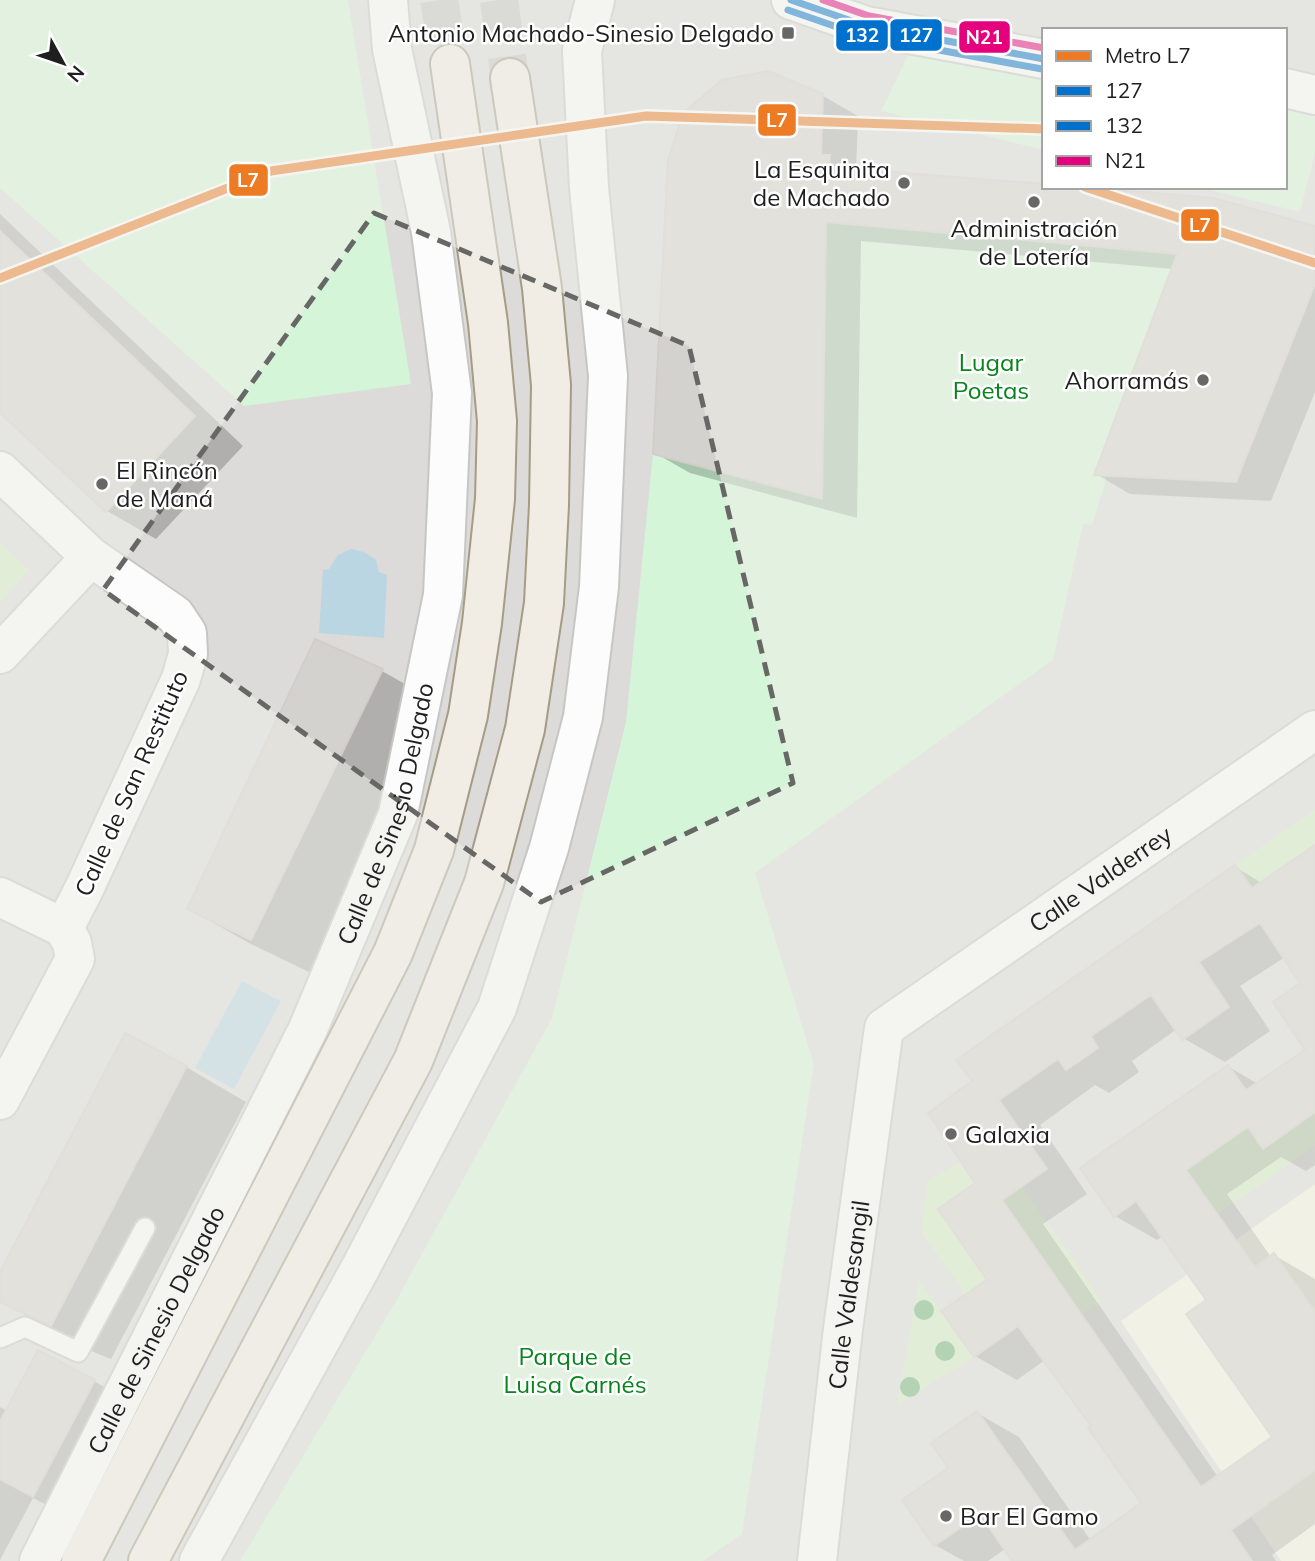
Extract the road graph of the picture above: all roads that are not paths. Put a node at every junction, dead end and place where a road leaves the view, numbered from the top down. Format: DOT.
graph roads {
  1 [pos="388,0"];
  2 [pos="595,0"];
  3 [pos="791,0"];
  4 [pos="865,0"];
  5 [pos="920,36"];
  6 [pos="1042,59"];
  7 [pos="450,64"];
  8 [pos="510,78"];
  9 [pos="1287,88"];
  10 [pos="1315,95"];
  11 [pos="0,471"];
  12 [pos="91,557"];
  13 [pos="0,654"];
  14 [pos="1315,730"];
  15 [pos="0,897"];
  16 [pos="64,928"];
  17 [pos="884,1028"];
  18 [pos="0,1100"];
  19 [pos="145,1228"];
  20 [pos="0,1338"];
  21 [pos="39,1561"];
  22 [pos="81,1561"];
  23 [pos="148,1561"];
  24 [pos="199,1561"];
  25 [pos="817,1561"];
  1 -- 21 [label="street, Calle de Sinesio Delgado"];
  2 -- 24 [label="street"];
  3 -- 5 [label="street"];
  4 -- 5 [label="street"];
  5 -- 6 [label="street"];
  7 -- 22 [label="main road, Calle de Sinesio Delgado"];
  8 -- 23 [label="main road"];
  9 -- 10 [label="street"];
  11 -- 12 [label="street, Calle de San Restituto"];
  12 -- 13 [label="street"];
  12 -- 16 [label="street, Calle de San Restituto"];
  14 -- 17 [label="street, Calle Valderrey"];
  15 -- 16 [label="street"];
  16 -- 18 [label="street"];
  17 -- 25 [label="street, Calle Valdesangil"];
  19 -- 20 [label="lane"];
}
